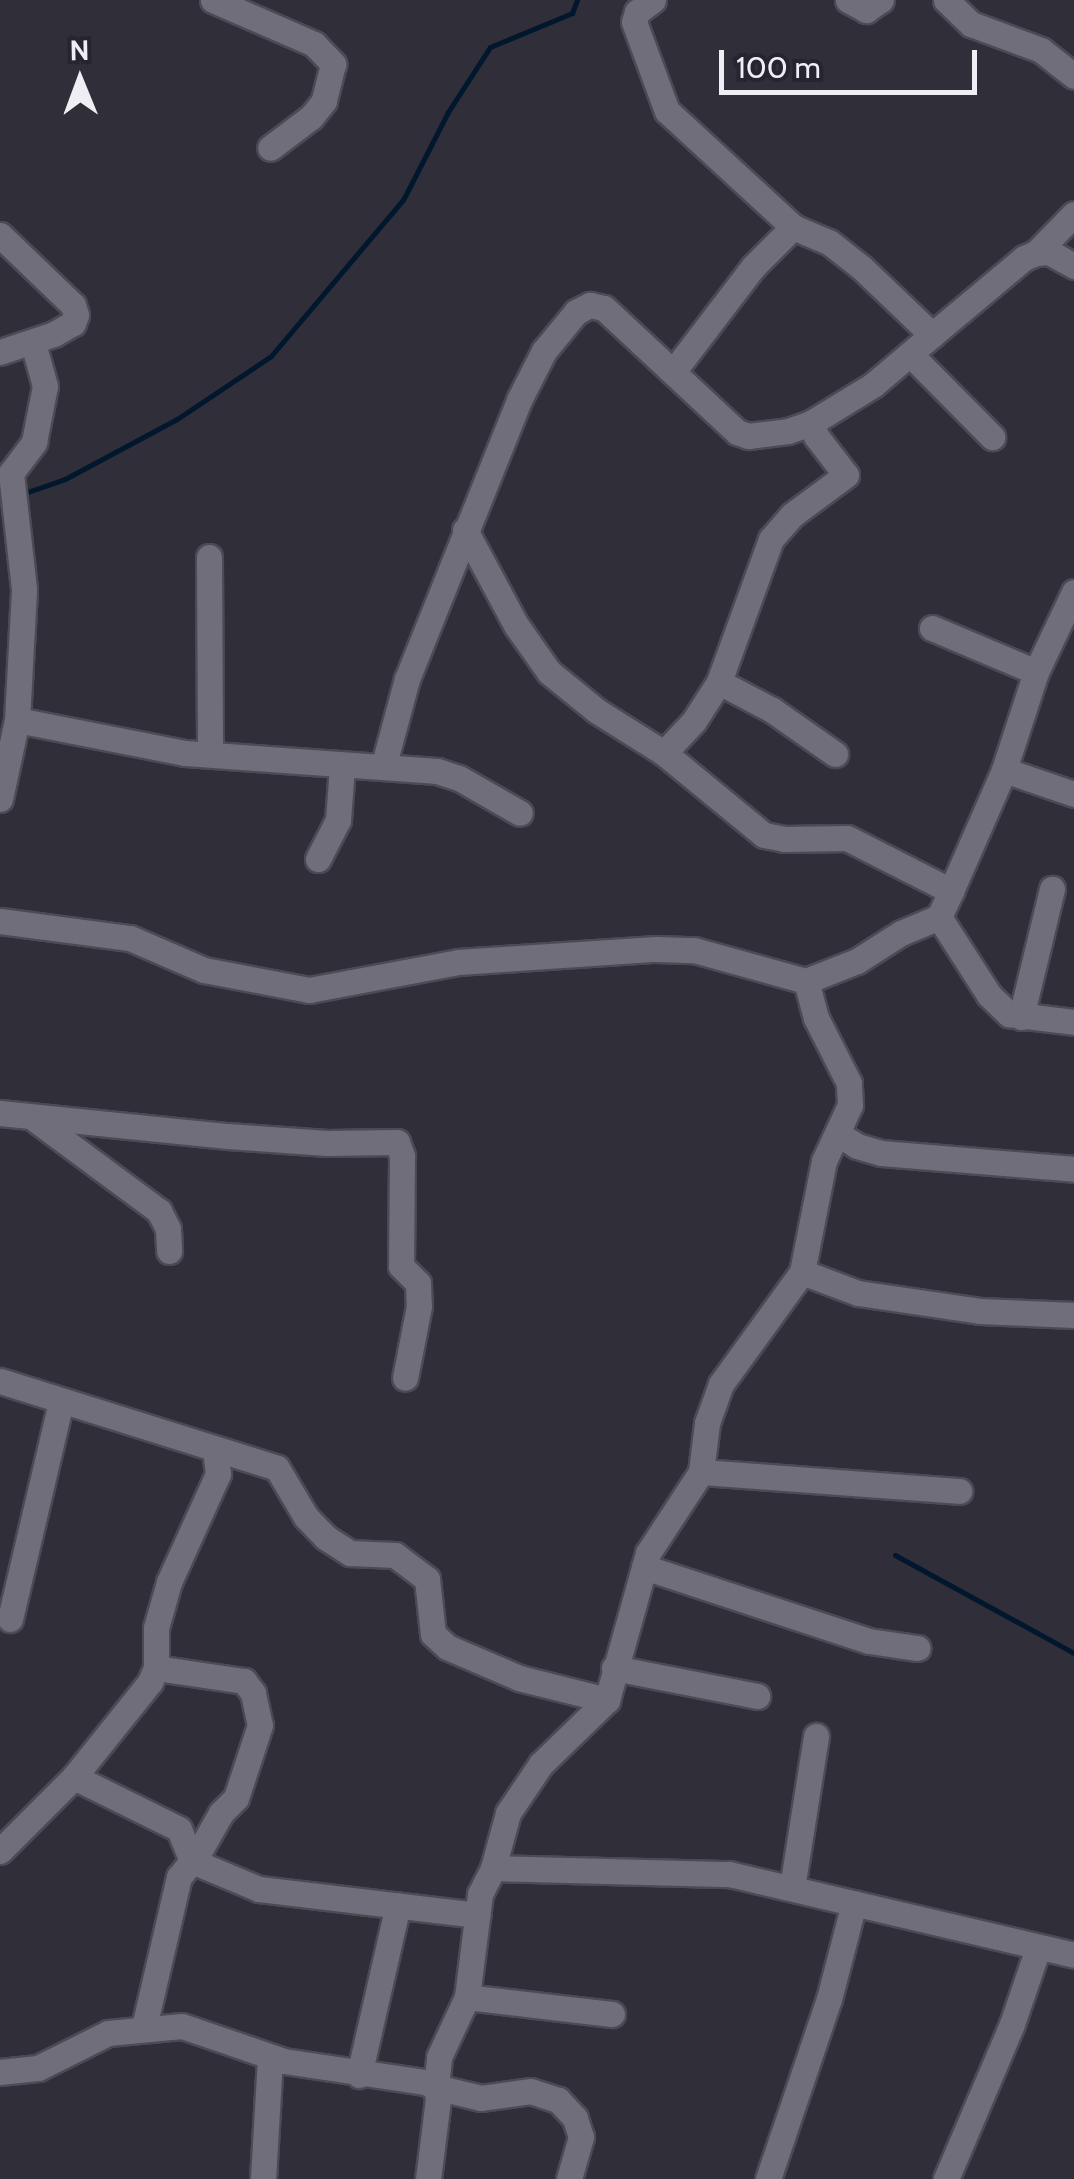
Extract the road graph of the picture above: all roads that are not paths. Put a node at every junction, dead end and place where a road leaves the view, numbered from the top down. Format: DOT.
graph roads {
  1 [pos="213,0"];
  2 [pos="653,0"];
  3 [pos="848,0"];
  4 [pos="880,0"];
  5 [pos="946,0"];
  6 [pos="1074,76"];
  7 [pos="270,148"];
  8 [pos="1074,214"];
  9 [pos="793,226"];
  10 [pos="0,235"];
  11 [pos="1036,253"];
  12 [pos="1074,266"];
  13 [pos="932,335"];
  14 [pos="33,344"];
  15 [pos="0,352"];
  16 [pos="910,354"];
  17 [pos="673,372"];
  18 [pos="811,423"];
  19 [pos="992,437"];
  20 [pos="465,530"];
  21 [pos="209,556"];
  22 [pos="1074,592"];
  23 [pos="932,628"];
  24 [pos="1036,672"];
  25 [pos="719,682"];
  26 [pos="16,720"];
  27 [pos="210,753"];
  28 [pos="664,753"];
  29 [pos="835,754"];
  30 [pos="384,764"];
  31 [pos="342,766"];
  32 [pos="1004,770"];
  33 [pos="1074,794"];
  34 [pos="0,799"];
  35 [pos="520,813"];
  36 [pos="318,859"];
  37 [pos="1052,889"];
  38 [pos="951,892"];
  39 [pos="940,917"];
  40 [pos="0,921"];
  41 [pos="806,981"];
  42 [pos="1021,1017"];
  43 [pos="1074,1022"];
  44 [pos="0,1113"];
  45 [pos="36,1120"];
  46 [pos="838,1134"];
  47 [pos="1074,1169"];
  48 [pos="169,1251"];
  49 [pos="802,1272"];
  50 [pos="1074,1315"];
  51 [pos="404,1378"];
  52 [pos="0,1380"];
  53 [pos="61,1401"];
  54 [pos="215,1448"];
  55 [pos="701,1472"];
  56 [pos="958,1491"];
  57 [pos="644,1567"];
  58 [pos="10,1619"];
  59 [pos="917,1648"];
  60 [pos="156,1668"];
  61 [pos="614,1668"];
  62 [pos="757,1696"];
  63 [pos="607,1700"];
  64 [pos="816,1736"];
  65 [pos="74,1777"];
  66 [pos="0,1851"];
  67 [pos="193,1860"];
  68 [pos="494,1868"];
  69 [pos="792,1888"];
  70 [pos="854,1903"];
  71 [pos="398,1905"];
  72 [pos="477,1914"];
  73 [pos="1038,1948"];
  74 [pos="1074,1955"];
  75 [pos="467,1997"];
  76 [pos="612,2014"];
  77 [pos="144,2027"];
  78 [pos="270,2058"];
  79 [pos="0,2072"];
  80 [pos="359,2075"];
  81 [pos="436,2087"];
  82 [pos="262,2179"];
  83 [pos="428,2179"];
  84 [pos="569,2179"];
  85 [pos="768,2179"];
  86 [pos="946,2179"];
  1 -- 7 [label="street"];
  2 -- 9 [label="street"];
  3 -- 4 [label="street"];
  5 -- 6 [label="street"];
  8 -- 11 [label="street"];
  9 -- 13 [label="street"];
  9 -- 17 [label="street"];
  10 -- 14 [label="street"];
  11 -- 12 [label="street"];
  11 -- 13 [label="street"];
  13 -- 16 [label="street"];
  14 -- 15 [label="street"];
  14 -- 26 [label="street"];
  16 -- 18 [label="street"];
  16 -- 19 [label="street"];
  17 -- 18 [label="street"];
  17 -- 20 [label="street"];
  18 -- 25 [label="street"];
  20 -- 28 [label="street"];
  20 -- 30 [label="street"];
  21 -- 27 [label="street"];
  22 -- 24 [label="street"];
  23 -- 24 [label="street"];
  24 -- 32 [label="street"];
  25 -- 28 [label="street"];
  25 -- 29 [label="street"];
  26 -- 27 [label="street"];
  26 -- 34 [label="street"];
  27 -- 31 [label="street"];
  28 -- 38 [label="street"];
  30 -- 31 [label="street"];
  30 -- 35 [label="street"];
  31 -- 36 [label="street"];
  32 -- 33 [label="street"];
  32 -- 38 [label="street"];
  37 -- 42 [label="street"];
  38 -- 39 [label="street"];
  39 -- 41 [label="street"];
  39 -- 42 [label="street"];
  40 -- 41 [label="street"];
  41 -- 46 [label="street"];
  42 -- 43 [label="street"];
  44 -- 45 [label="street"];
  45 -- 48 [label="street"];
  45 -- 51 [label="street"];
  46 -- 47 [label="street"];
  46 -- 49 [label="street"];
  49 -- 50 [label="street"];
  49 -- 55 [label="street"];
  52 -- 53 [label="street"];
  53 -- 54 [label="street"];
  53 -- 58 [label="street"];
  54 -- 60 [label="street"];
  54 -- 63 [label="street"];
  55 -- 56 [label="street"];
  55 -- 57 [label="street"];
  57 -- 59 [label="street"];
  57 -- 61 [label="street"];
  60 -- 65 [label="street"];
  60 -- 67 [label="street"];
  61 -- 62 [label="street"];
  61 -- 63 [label="street"];
  63 -- 68 [label="street"];
  64 -- 69 [label="street"];
  65 -- 66 [label="street"];
  65 -- 67 [label="street"];
  67 -- 71 [label="street"];
  67 -- 77 [label="street"];
  68 -- 69 [label="street"];
  68 -- 72 [label="street"];
  69 -- 70 [label="street"];
  70 -- 73 [label="street"];
  70 -- 85 [label="street"];
  71 -- 72 [label="street"];
  71 -- 80 [label="street"];
  72 -- 75 [label="street"];
  73 -- 74 [label="street"];
  73 -- 86 [label="street"];
  75 -- 76 [label="street"];
  75 -- 81 [label="street"];
  77 -- 78 [label="street"];
  77 -- 79 [label="street"];
  78 -- 80 [label="street"];
  78 -- 82 [label="street"];
  80 -- 81 [label="street"];
  81 -- 83 [label="street"];
  81 -- 84 [label="street"];
}
